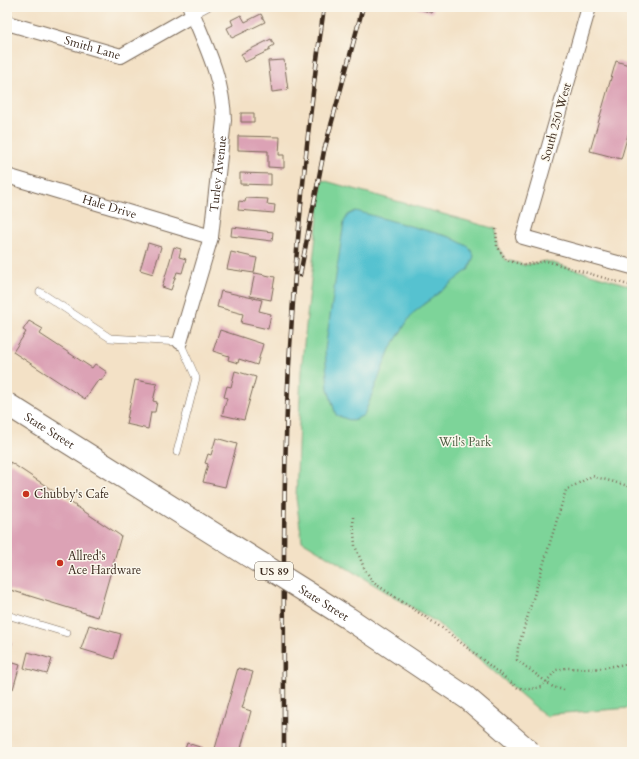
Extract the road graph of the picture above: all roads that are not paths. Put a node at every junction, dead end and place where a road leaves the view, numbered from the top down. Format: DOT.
graph roads {
  1 [pos="208,7"];
  2 [pos="589,7"];
  3 [pos="192,11"];
  4 [pos="7,23"];
  5 [pos="7,176"];
  6 [pos="211,237"];
  7 [pos="632,267"];
  8 [pos="40,292"];
  9 [pos="180,342"];
  10 [pos="7,404"];
  11 [pos="176,452"];
  12 [pos="7,614"];
  13 [pos="67,633"];
  14 [pos="530,752"];
  1 -- 3 [label="lane"];
  2 -- 7 [label="street, South 250 West"];
  3 -- 4 [label="street, Smith Lane"];
  3 -- 6 [label="street, Turley Avenue"];
  5 -- 6 [label="street, Hale Drive"];
  6 -- 9 [label="street, Turley Avenue"];
  8 -- 9 [label="lane"];
  9 -- 11 [label="lane"];
  10 -- 14 [label="main road, State Street / US 89, bridge"];
  12 -- 13 [label="lane"];
}
